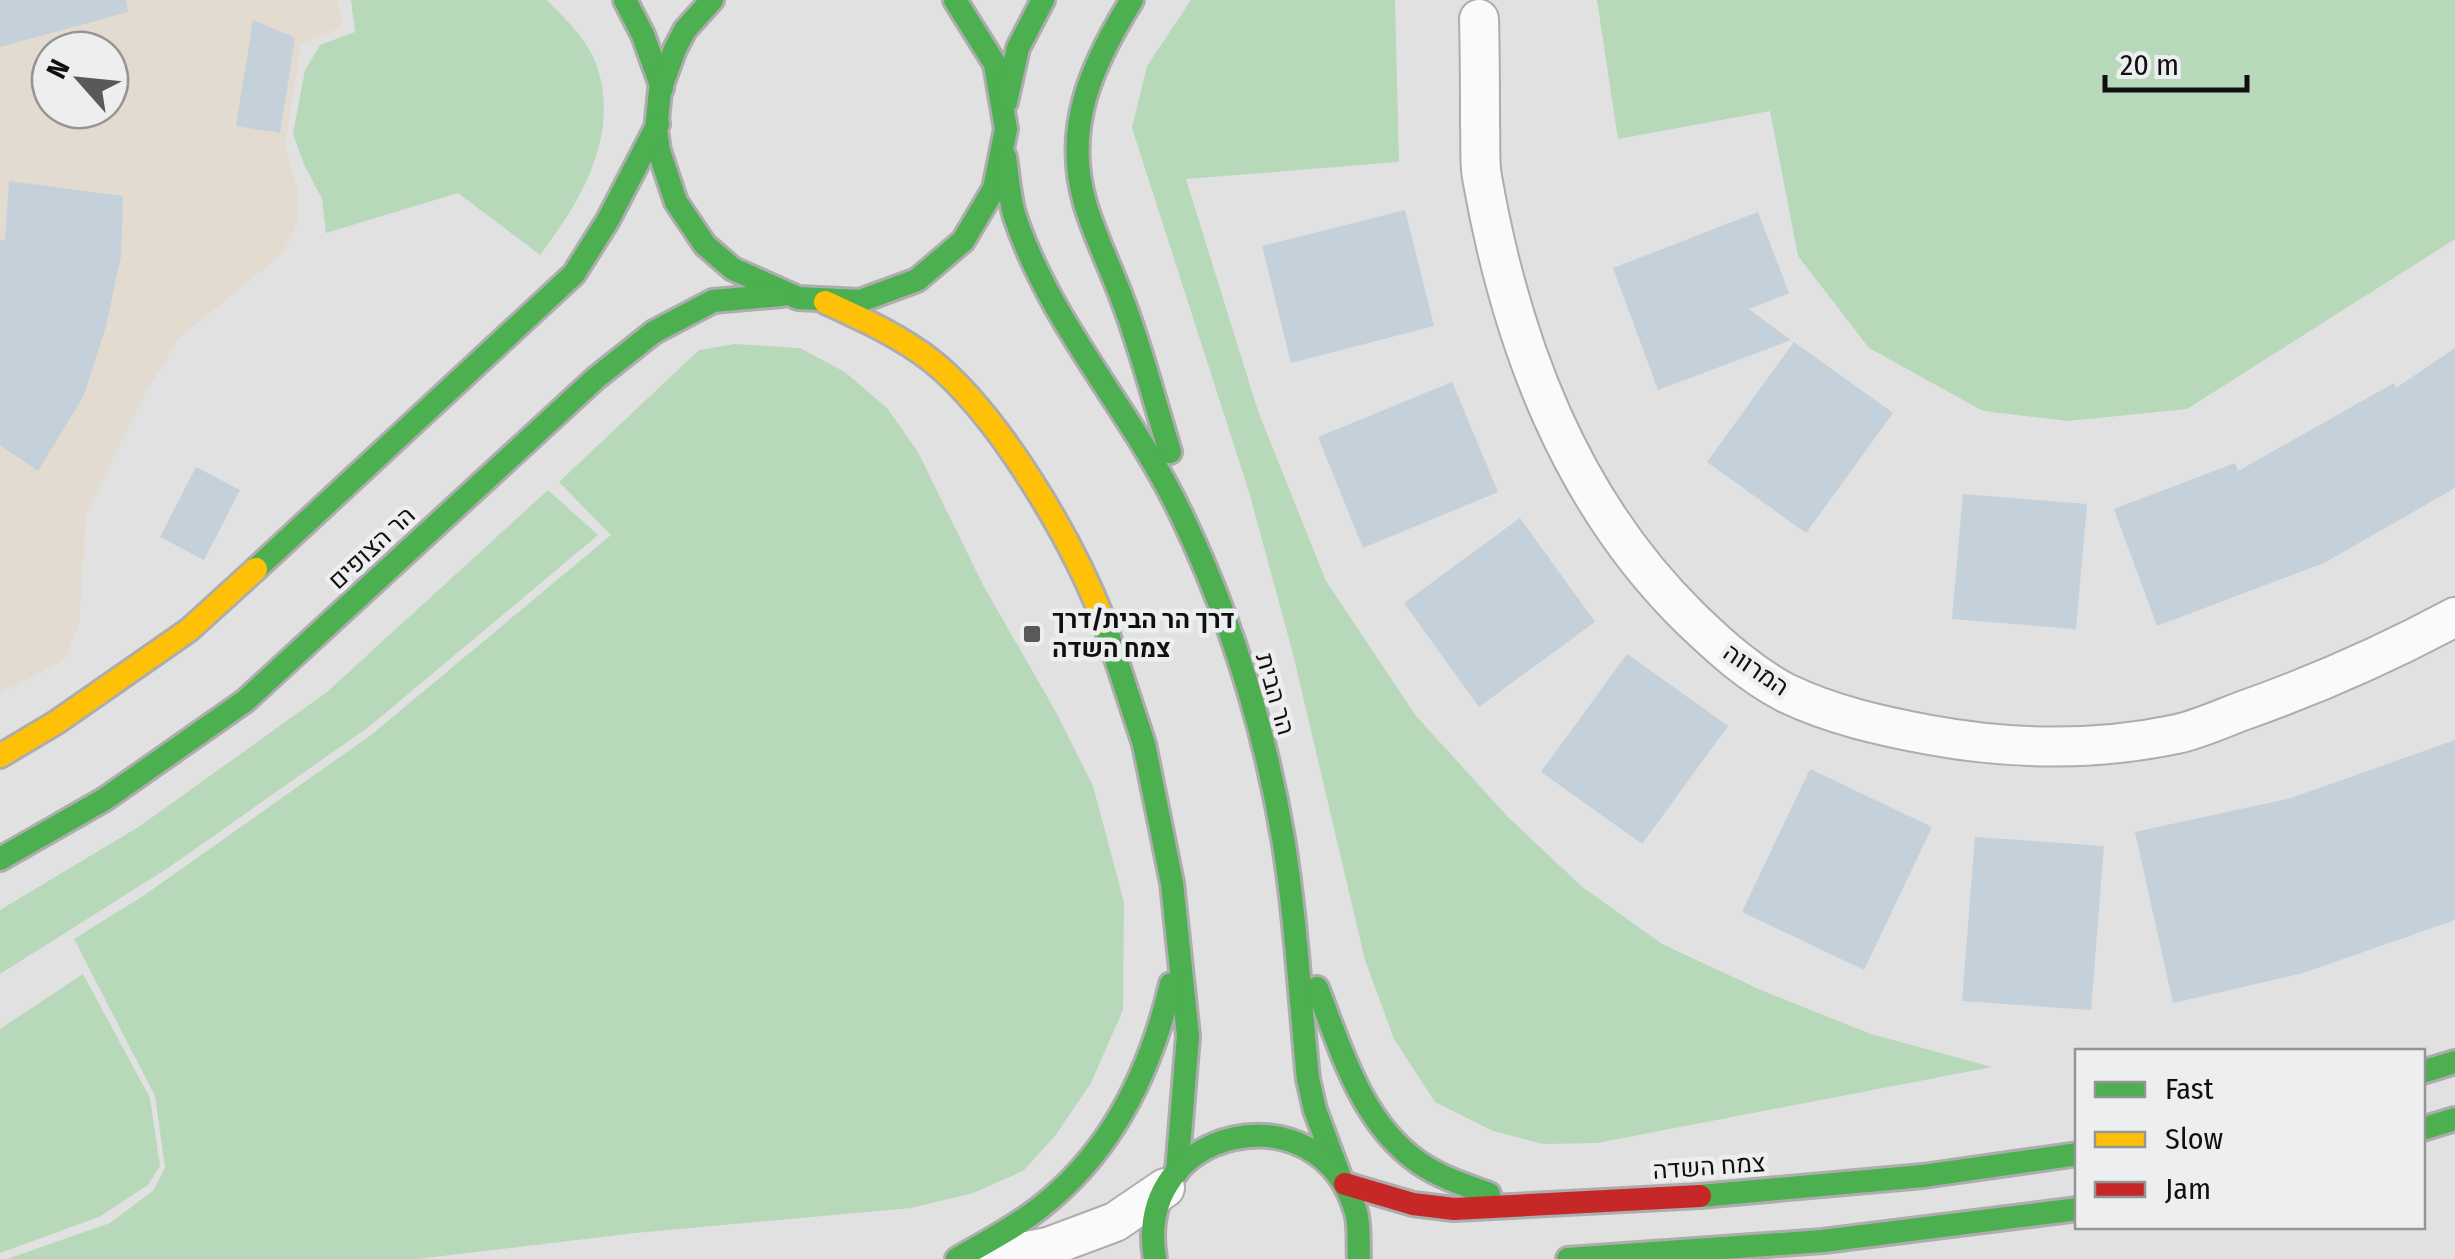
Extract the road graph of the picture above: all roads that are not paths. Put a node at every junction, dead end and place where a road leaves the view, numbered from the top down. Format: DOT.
graph roads {
  1 [pos="625,0"];
  2 [pos="712,0"];
  3 [pos="955,0"];
  4 [pos="1043,0"];
  5 [pos="1132,0"];
  6 [pos="1479,19"];
  7 [pos="662,88"];
  8 [pos="1006,102"];
  9 [pos="658,124"];
  10 [pos="1005,157"];
  11 [pos="782,295"];
  12 [pos="825,302"];
  13 [pos="1210,584"];
  14 [pos="2455,617"];
  15 [pos="0,756"];
  16 [pos="0,859"];
  17 [pos="1292,921"];
  18 [pos="1179,933"];
  19 [pos="2455,1062"];
  20 [pos="2425,1071"];
  21 [pos="2455,1119"];
  22 [pos="2425,1128"];
  23 [pos="2075,1154"];
  24 [pos="1342,1179"];
  25 [pos="1171,1180"];
  26 [pos="1540,1206"];
  27 [pos="2075,1209"];
  28 [pos="1699,1255"];
  29 [pos="957,1259"];
  30 [pos="985,1259"];
  31 [pos="1155,1259"];
  32 [pos="1358,1259"];
  33 [pos="1568,1259"];
  1 -- 7 [label="main road"];
  2 -- 7 [label="main road"];
  3 -- 8 [label="main road"];
  4 -- 8 [label="main road"];
  5 -- 13 [label="main road"];
  6 -- 14 [label="street, המרווה"];
  7 -- 9 [label="main road"];
  8 -- 10 [label="main road"];
  9 -- 11 [label="main road"];
  9 -- 15 [label="main road"];
  10 -- 12 [label="main road"];
  10 -- 13 [label="main road, הר הבית"];
  11 -- 12 [label="main road"];
  11 -- 16 [label="main road, הר הצופים"];
  12 -- 18 [label="main road"];
  13 -- 17 [label="main road, הר הבית"];
  17 -- 24 [label="main road, הר הבית"];
  17 -- 26 [label="main road"];
  18 -- 25 [label="main road"];
  18 -- 29 [label="main road"];
  19 -- 20 [label="main road"];
  21 -- 22 [label="main road"];
  23 -- 26 [label="main road, צמח השדה"];
  24 -- 25 [label="main road"];
  24 -- 26 [label="main road, צמח השדה"];
  24 -- 32 [label="main road, הר הבית"];
  25 -- 30 [label="street"];
  25 -- 31 [label="main road"];
  27 -- 28 [label="main road"];
  28 -- 33 [label="main road"];
}
